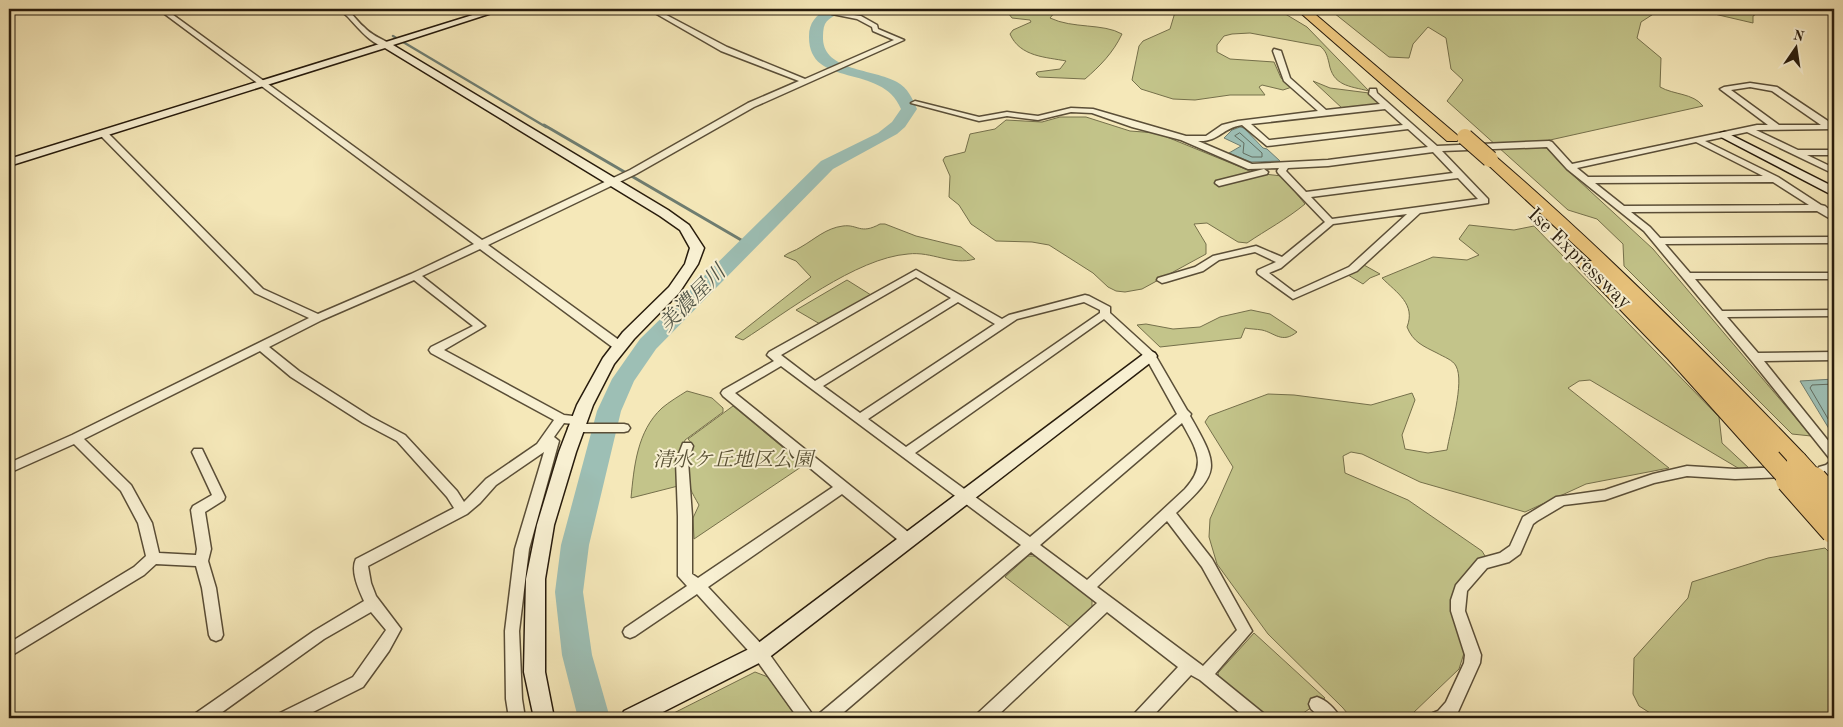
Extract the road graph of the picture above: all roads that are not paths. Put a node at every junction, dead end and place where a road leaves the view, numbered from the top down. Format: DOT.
graph roads {
  1 [pos="161,9"];
  2 [pos="341,9"];
  3 [pos="500,9"];
  4 [pos="651,9"];
  5 [pos="1302,9"];
  6 [pos="1316,9"];
  7 [pos="829,11"];
  8 [pos="386,45"];
  9 [pos="1276,51"];
  10 [pos="804,81"];
  11 [pos="261,84"];
  12 [pos="1373,91"];
  13 [pos="915,104"];
  14 [pos="1386,106"];
  15 [pos="1324,113"];
  16 [pos="1244,122"];
  17 [pos="1408,127"];
  18 [pos="1777,127"];
  19 [pos="1832,127"];
  20 [pos="1750,130"];
  21 [pos="103,134"];
  22 [pos="1725,135"];
  23 [pos="1184,138"];
  24 [pos="1458,138"];
  25 [pos="1698,140"];
  26 [pos="1435,150"];
  27 [pos="1796,152"];
  28 [pos="1834,152"];
  29 [pos="1483,159"];
  30 [pos="9,163"];
  31 [pos="1287,167"];
  32 [pos="1570,167"];
  33 [pos="1834,172"];
  34 [pos="1460,175"];
  35 [pos="1775,179"];
  36 [pos="1586,180"];
  37 [pos="610,182"];
  38 [pos="1219,183"];
  39 [pos="1834,192"];
  40 [pos="1304,195"];
  41 [pos="1822,208"];
  42 [pos="1623,209"];
  43 [pos="1417,210"];
  44 [pos="1834,218"];
  45 [pos="1330,222"];
  46 [pos="1834,240"];
  47 [pos="1658,241"];
  48 [pos="482,244"];
  49 [pos="1283,261"];
  50 [pos="415,276"];
  51 [pos="1687,276"];
  52 [pos="1834,276"];
  53 [pos="1162,280"];
  54 [pos="958,298"];
  55 [pos="1105,314"];
  56 [pos="1720,314"];
  57 [pos="1834,314"];
  58 [pos="318,318"];
  59 [pos="1003,324"];
  60 [pos="620,346"];
  61 [pos="262,347"];
  62 [pos="1150,356"];
  63 [pos="1834,356"];
  64 [pos="1755,357"];
  65 [pos="782,361"];
  66 [pos="815,386"];
  67 [pos="1185,414"];
  68 [pos="860,418"];
  69 [pos="575,424"];
  70 [pos="624,428"];
  71 [pos="76,438"];
  72 [pos="545,440"];
  73 [pos="687,446"];
  74 [pos="198,452"];
  75 [pos="906,453"];
  76 [pos="1834,456"];
  77 [pos="1828,467"];
  78 [pos="9,468"];
  79 [pos="1834,483"];
  80 [pos="842,487"];
  81 [pos="965,497"];
  82 [pos="1834,503"];
  83 [pos="462,510"];
  84 [pos="1168,513"];
  85 [pos="1834,531"];
  86 [pos="908,540"];
  87 [pos="1031,546"];
  88 [pos="153,558"];
  89 [pos="201,561"];
  90 [pos="698,586"];
  91 [pos="1087,588"];
  92 [pos="1107,603"];
  93 [pos="371,604"];
  94 [pos="630,632"];
  95 [pos="216,635"];
  96 [pos="9,651"];
  97 [pos="760,653"];
  98 [pos="1189,666"];
  99 [pos="1205,675"];
  100 [pos="1317,704"];
  101 [pos="202,718"];
  102 [pos="286,718"];
  103 [pos="517,718"];
  104 [pos="544,718"];
  105 [pos="631,718"];
  106 [pos="807,718"];
  107 [pos="826,718"];
  108 [pos="984,718"];
  109 [pos="1141,718"];
  110 [pos="1257,718"];
  111 [pos="1332,718"];
  112 [pos="1439,718"];
  1 -- 11 [label="street"];
  2 -- 8 [label="street"];
  3 -- 8 [label="street"];
  4 -- 10 [label="street"];
  5 -- 24 [label="highway, Ise Expressway"];
  6 -- 24 [label="highway, Ise Expressway"];
  7 -- 10 [label="street"];
  8 -- 11 [label="street"];
  8 -- 37 [label="street"];
  9 -- 15 [label="street"];
  10 -- 37 [label="street"];
  11 -- 21 [label="street"];
  11 -- 48 [label="street"];
  12 -- 14 [label="street"];
  13 -- 23 [label="street"];
  14 -- 15 [label="street"];
  14 -- 17 [label="street"];
  15 -- 16 [label="street"];
  16 -- 17 [label="street"];
  16 -- 23 [label="street"];
  17 -- 26 [label="street"];
  18 -- 19 [label="street"];
  18 -- 19 [label="street"];
  18 -- 20 [label="street"];
  20 -- 22 [label="street"];
  20 -- 27 [label="street"];
  21 -- 30 [label="street"];
  21 -- 58 [label="street"];
  22 -- 25 [label="street"];
  22 -- 39 [label="street"];
  23 -- 31 [label="street"];
  24 -- 29 [label="highway, Ise Expressway"];
  25 -- 32 [label="street"];
  25 -- 35 [label="street"];
  26 -- 31 [label="street"];
  26 -- 32 [label="street"];
  26 -- 34 [label="street"];
  27 -- 28 [label="street"];
  27 -- 33 [label="street"];
  29 -- 82 [label="highway, Ise Expressway, bridge"];
  29 -- 85 [label="highway, Ise Expressway, bridge"];
  31 -- 38 [label="street"];
  31 -- 40 [label="street"];
  32 -- 36 [label="street"];
  34 -- 40 [label="street"];
  34 -- 43 [label="street"];
  35 -- 36 [label="street"];
  35 -- 41 [label="street"];
  36 -- 42 [label="street"];
  37 -- 48 [label="street"];
  37 -- 60 [label="street"];
  40 -- 45 [label="street"];
  41 -- 42 [label="street"];
  41 -- 44 [label="street"];
  42 -- 47 [label="street"];
  43 -- 45 [label="street"];
  43 -- 49 [label="street"];
  45 -- 49 [label="street"];
  46 -- 47 [label="street"];
  47 -- 51 [label="street"];
  48 -- 50 [label="street"];
  48 -- 60 [label="street"];
  49 -- 53 [label="street"];
  50 -- 58 [label="street"];
  50 -- 69 [label="street"];
  51 -- 52 [label="street"];
  51 -- 56 [label="street"];
  54 -- 59 [label="street"];
  54 -- 65 [label="street"];
  54 -- 66 [label="street"];
  55 -- 59 [label="street"];
  55 -- 62 [label="street"];
  55 -- 75 [label="street"];
  56 -- 57 [label="street"];
  56 -- 64 [label="street"];
  58 -- 61 [label="street"];
  59 -- 68 [label="street"];
  60 -- 69 [label="street"];
  61 -- 71 [label="street"];
  61 -- 83 [label="street"];
  62 -- 67 [label="street"];
  62 -- 81 [label="street"];
  63 -- 64 [label="street"];
  64 -- 76 [label="street"];
  65 -- 66 [label="street"];
  65 -- 80 [label="street"];
  66 -- 68 [label="street"];
  67 -- 84 [label="street"];
  67 -- 87 [label="street"];
  68 -- 75 [label="street"];
  69 -- 70 [label="street"];
  69 -- 72 [label="street"];
  69 -- 104 [label="street"];
  71 -- 78 [label="street"];
  71 -- 88 [label="street"];
  72 -- 83 [label="street"];
  72 -- 103 [label="street"];
  73 -- 90 [label="street"];
  74 -- 89 [label="street"];
  75 -- 81 [label="street"];
  77 -- 79 [label="street"];
  77 -- 112 [label="street"];
  80 -- 86 [label="street"];
  80 -- 90 [label="street"];
  81 -- 86 [label="street"];
  81 -- 87 [label="street"];
  83 -- 93 [label="street"];
  84 -- 91 [label="street"];
  84 -- 99 [label="street"];
  86 -- 97 [label="street"];
  87 -- 91 [label="street"];
  87 -- 107 [label="street"];
  88 -- 89 [label="street"];
  88 -- 96 [label="street"];
  89 -- 95 [label="street"];
  90 -- 94 [label="street"];
  90 -- 97 [label="street"];
  91 -- 92 [label="street"];
  92 -- 98 [label="street"];
  92 -- 108 [label="street"];
  93 -- 101 [label="street"];
  93 -- 102 [label="street"];
  97 -- 105 [label="street"];
  97 -- 106 [label="street"];
  98 -- 99 [label="street"];
  98 -- 109 [label="street"];
  99 -- 110 [label="street"];
  100 -- 111 [label="street"];
}
